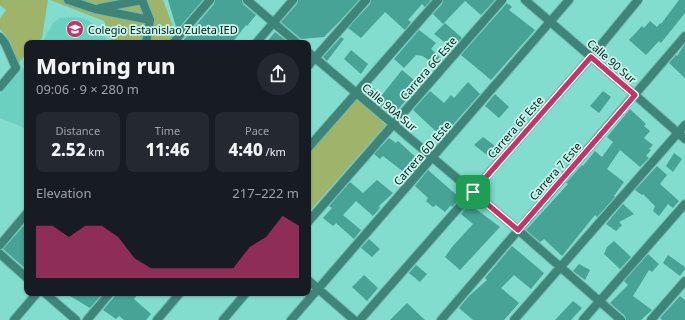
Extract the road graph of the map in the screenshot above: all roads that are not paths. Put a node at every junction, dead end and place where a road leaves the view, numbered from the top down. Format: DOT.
graph roads {
  1 [pos="68,0"];
  2 [pos="142,0"];
  3 [pos="210,0"];
  4 [pos="247,0"];
  5 [pos="293,0"];
  6 [pos="366,0"];
  7 [pos="438,0"];
  8 [pos="502,0"];
  9 [pos="525,0"];
  10 [pos="569,0"];
  11 [pos="638,0"];
  12 [pos="95,9"];
  13 [pos="150,20"];
  14 [pos="550,21"];
  15 [pos="273,23"];
  16 [pos="685,36"];
  17 [pos="0,37"];
  18 [pos="147,40"];
  19 [pos="176,40"];
  20 [pos="259,40"];
  21 [pos="293,40"];
  22 [pos="311,55"];
  23 [pos="591,57"];
  24 [pos="315,58"];
  25 [pos="311,63"];
  26 [pos="0,87"];
  27 [pos="356,93"];
  28 [pos="635,95"];
  29 [pos="393,124"];
  30 [pos="685,125"];
  31 [pos="678,133"];
  32 [pos="685,139"];
  33 [pos="311,145"];
  34 [pos="432,157"];
  35 [pos="473,192"];
  36 [pos="685,204"];
  37 [pos="24,216"];
  38 [pos="311,219"];
  39 [pos="518,230"];
  40 [pos="0,244"];
  41 [pos="0,254"];
  42 [pos="560,267"];
  43 [pos="24,275"];
  44 [pos="685,281"];
  45 [pos="311,283"];
  46 [pos="318,289"];
  47 [pos="34,296"];
  48 [pos="48,296"];
  49 [pos="107,296"];
  50 [pos="177,296"];
  51 [pos="243,296"];
  52 [pos="600,301"];
  53 [pos="14,320"];
  54 [pos="76,320"];
  55 [pos="87,320"];
  56 [pos="157,320"];
  57 [pos="223,320"];
  58 [pos="291,320"];
  59 [pos="354,320"];
  60 [pos="360,320"];
  61 [pos="441,320"];
  62 [pos="514,320"];
  63 [pos="583,320"];
  64 [pos="621,320"];
  65 [pos="651,320"];
  1 -- 12 [label="street"];
  2 -- 12 [label="street"];
  2 -- 13 [label="street"];
  3 -- 19 [label="street"];
  4 -- 15 [label="street"];
  5 -- 15 [label="street"];
  6 -- 24 [label="street"];
  7 -- 27 [label="street"];
  8 -- 29 [label="street, Carrera 6C Este"];
  9 -- 14 [label="street, Calle 90 Sur"];
  10 -- 14 [label="street, Carrera 6D Este"];
  11 -- 23 [label="street, Carrera 6F Este"];
  12 -- 13 [label="street"];
  13 -- 18 [label="street"];
  14 -- 23 [label="street, Calle 90 Sur"];
  14 -- 34 [label="street, Carrera 6D Este"];
  15 -- 20 [label="street"];
  15 -- 21 [label="street"];
  16 -- 28 [label="street, Carrera 7 Este"];
  17 -- 26 [label="street"];
  22 -- 24 [label="street, Calle 90A Sur"];
  23 -- 28 [label="street, Calle 90 Sur"];
  23 -- 35 [label="street, Carrera 6F Este"];
  24 -- 25 [label="street"];
  24 -- 27 [label="street, Calle 90A Sur"];
  27 -- 29 [label="street, Calle 90A Sur"];
  27 -- 33 [label="street"];
  28 -- 31 [label="street, Calle 90 Sur"];
  28 -- 39 [label="street, Carrera 7 Este"];
  29 -- 34 [label="street, Calle 90A Sur"];
  29 -- 38 [label="street, Carrera 6C Este"];
  30 -- 31 [label="street"];
  31 -- 32 [label="street, Calle 90 Sur"];
  31 -- 42 [label="street"];
  34 -- 35 [label="street, Calle 90A Sur"];
  34 -- 46 [label="street, Carrera 6D Este"];
  35 -- 39 [label="street, Calle 90A Sur"];
  35 -- 60 [label="street, Carrera 6F Este"];
  36 -- 52 [label="street"];
  37 -- 40 [label="street"];
  39 -- 42 [label="street, Calle 90A Sur"];
  39 -- 61 [label="street, Carrera 7 Este"];
  41 -- 43 [label="street"];
  42 -- 52 [label="street, Calle 90A Sur"];
  42 -- 62 [label="street"];
  44 -- 65 [label="street"];
  45 -- 46 [label="street"];
  46 -- 58 [label="street, Carrera 6D Este"];
  46 -- 59 [label="street"];
  47 -- 53 [label="street"];
  48 -- 54 [label="street"];
  49 -- 55 [label="street"];
  50 -- 56 [label="street"];
  51 -- 57 [label="street"];
  52 -- 63 [label="street"];
  52 -- 64 [label="street, Calle 90A Sur"];
}
